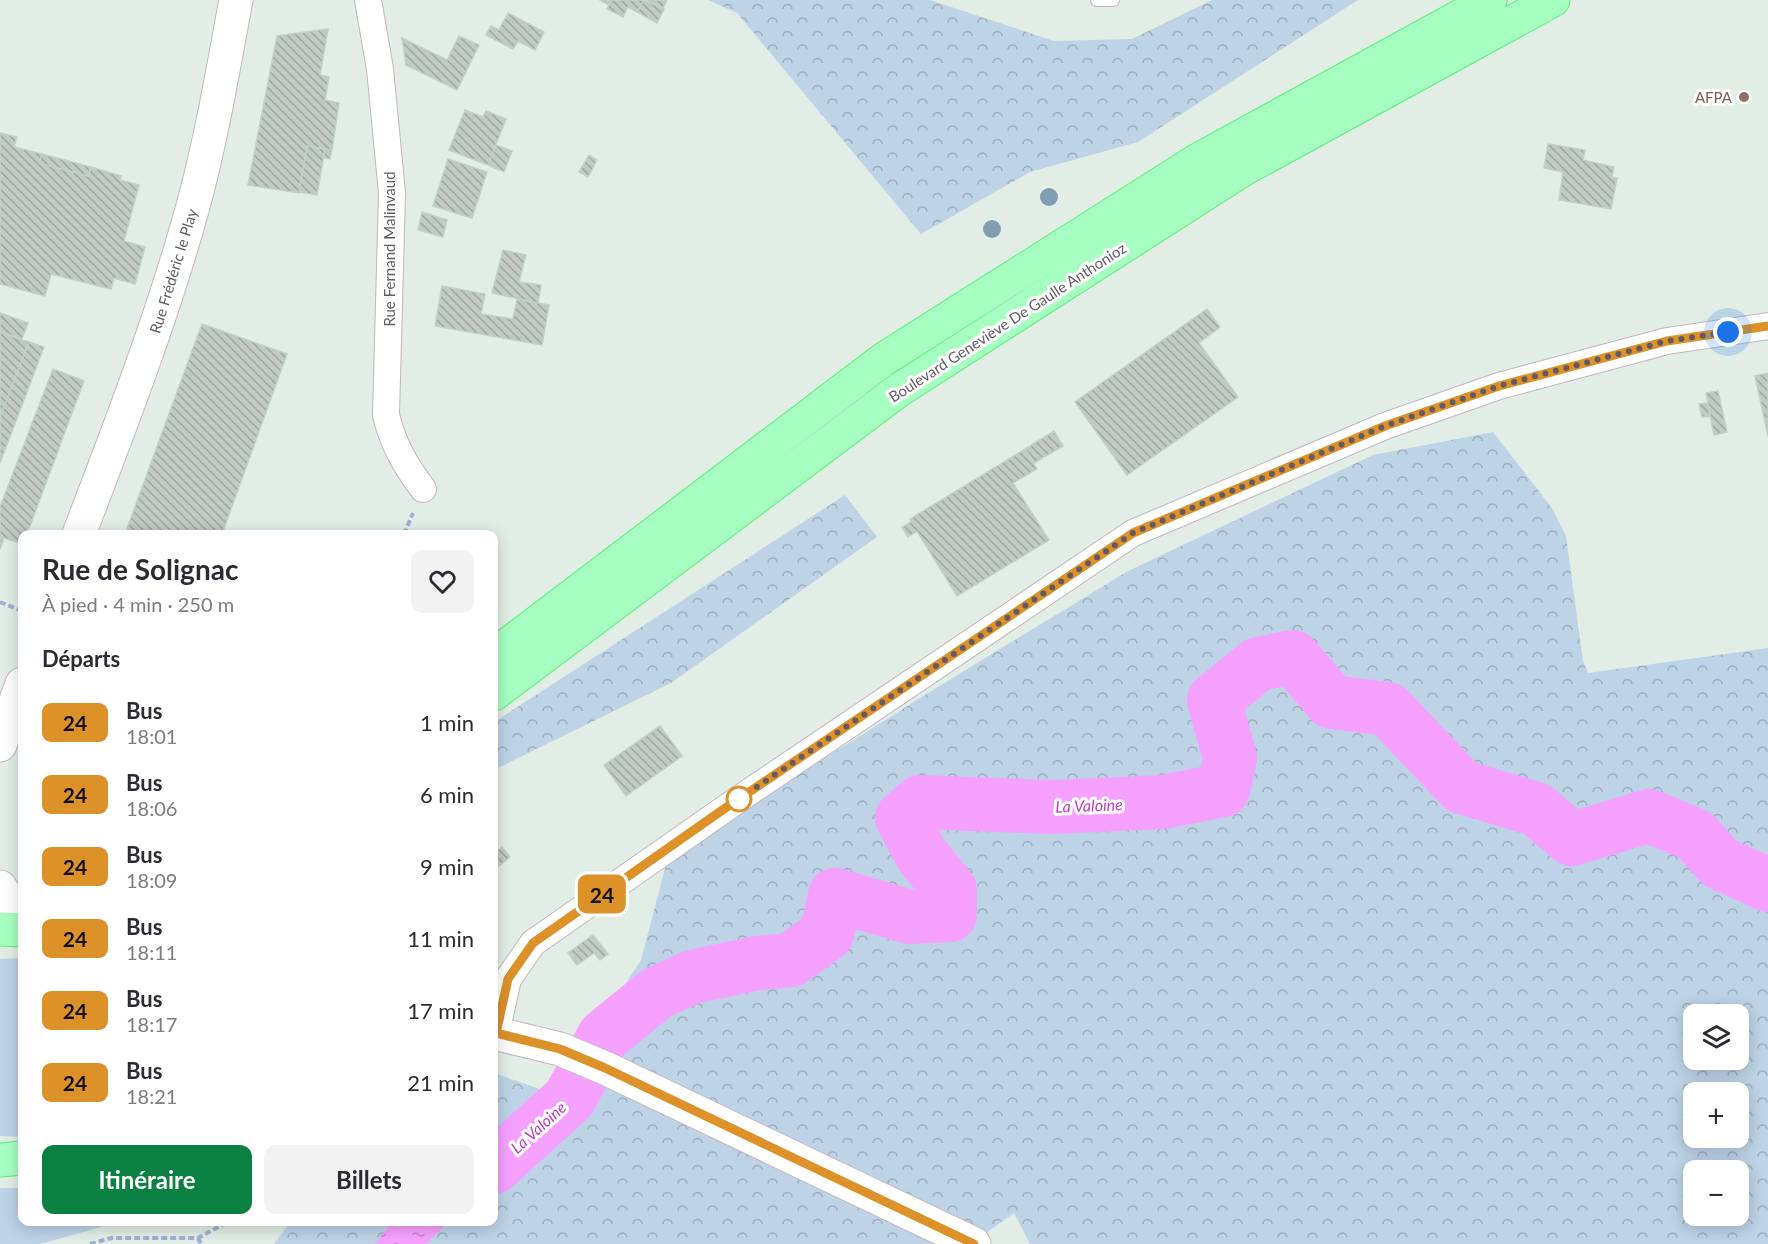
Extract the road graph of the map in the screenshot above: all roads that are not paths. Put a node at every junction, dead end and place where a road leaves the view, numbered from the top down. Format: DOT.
graph roads {
  1 [pos="236,0"];
  2 [pos="368,0"];
  3 [pos="1097,0"];
  4 [pos="1113,0"];
  5 [pos="1490,0"];
  6 [pos="1553,0"];
  7 [pos="1768,326"];
  8 [pos="423,489"];
  9 [pos="81,530"];
  10 [pos="498,652"];
  11 [pos="498,691"];
  12 [pos="18,695"];
  13 [pos="0,745"];
  14 [pos="0,887"];
  15 [pos="18,915"];
  16 [pos="0,929"];
  17 [pos="18,930"];
  18 [pos="501,980"];
  19 [pos="498,1006"];
  20 [pos="498,1034"];
  21 [pos="18,1158"];
  22 [pos="0,1160"];
  23 [pos="974,1244"];
  1 -- 9 [label="street, Rue Frédéric le Play"];
  2 -- 8 [label="street, Rue Fernand Malinvaud"];
  3 -- 4 [label="lane"];
  5 -- 10 [label="main road"];
  6 -- 11 [label="main road, Boulevard Geneviève De Gaulle Anthonioz"];
  7 -- 18 [label="street"];
  12 -- 13 [label="street"];
  14 -- 15 [label="street"];
  16 -- 17 [label="main road"];
  18 -- 19 [label="street"];
  20 -- 23 [label="street"];
  21 -- 22 [label="main road"];
}
